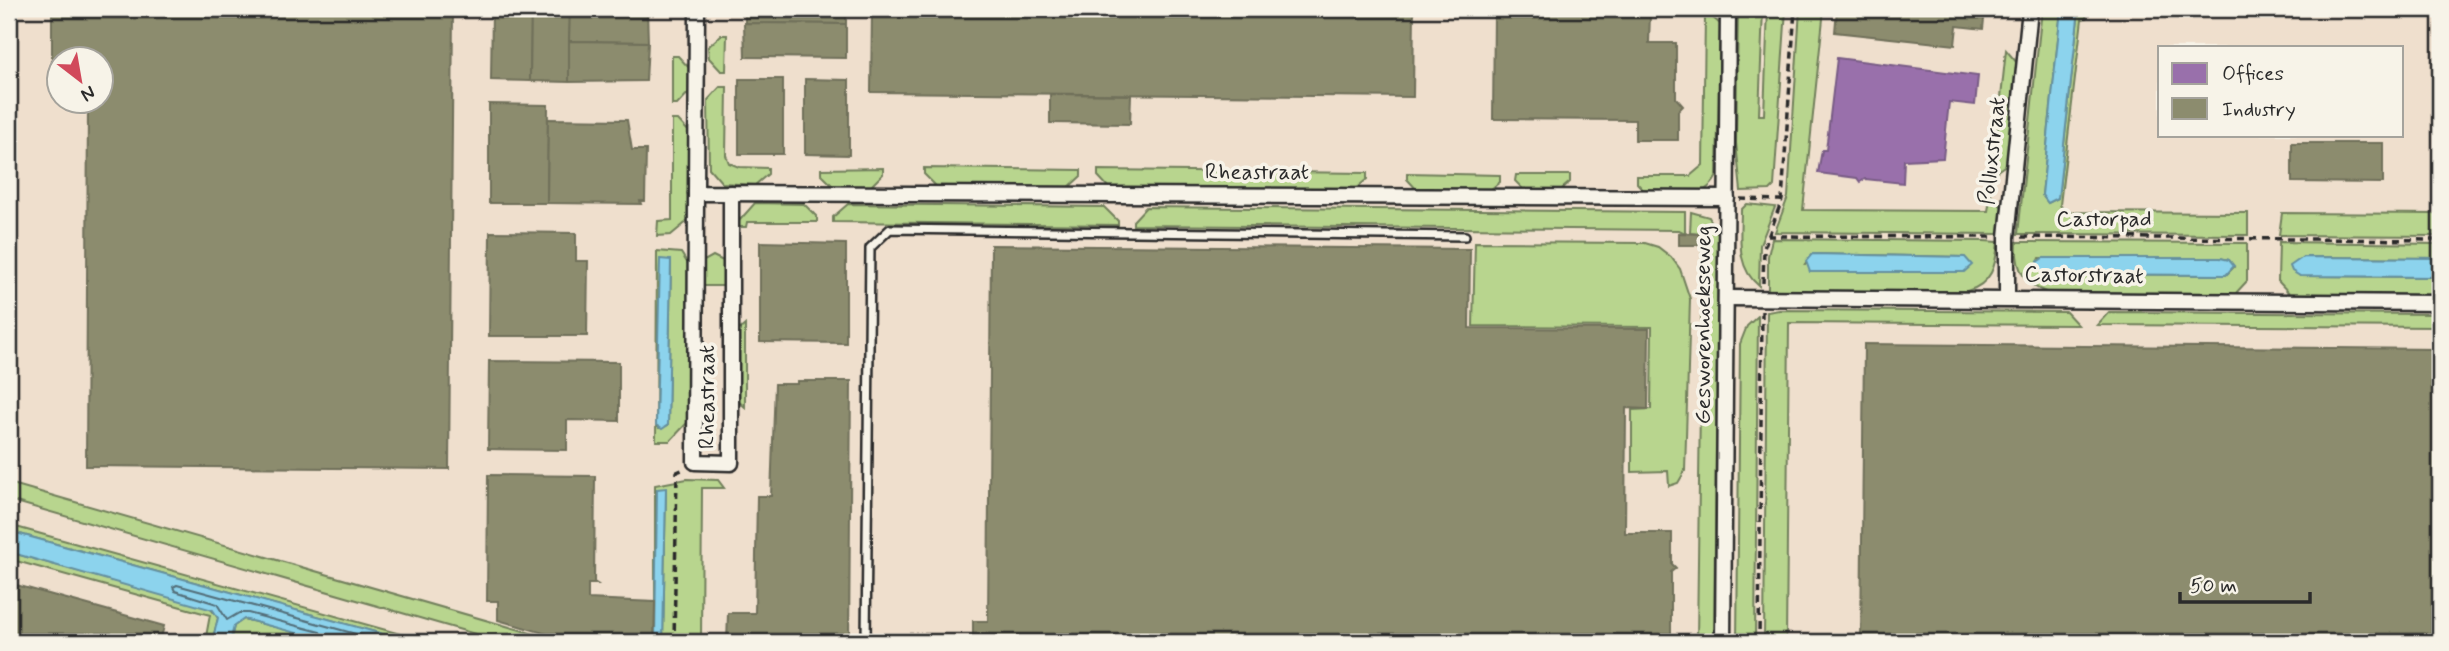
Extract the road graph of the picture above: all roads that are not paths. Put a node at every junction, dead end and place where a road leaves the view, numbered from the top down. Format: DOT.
graph roads {
  1 [pos="697,9"];
  2 [pos="1728,9"];
  3 [pos="2030,9"];
  4 [pos="696,193"];
  5 [pos="731,193"];
  6 [pos="1727,198"];
  7 [pos="1465,236"];
  8 [pos="1727,298"];
  9 [pos="2007,298"];
  10 [pos="2440,303"];
  11 [pos="866,642"];
  12 [pos="1723,642"];
  1 -- 4 [label="street, Rheastraat"];
  2 -- 6 [label="street, Gesworenhoekseweg"];
  3 -- 9 [label="street, Polluxstraat"];
  4 -- 5 [label="street, Rheastraat"];
  4 -- 5 [label="street, Rheastraat"];
  5 -- 6 [label="street, Rheastraat"];
  6 -- 8 [label="street, Gesworenhoekseweg"];
  7 -- 11 [label="lane"];
  8 -- 9 [label="street, Castorstraat"];
  8 -- 12 [label="street, Gesworenhoekseweg"];
  9 -- 10 [label="street, Castorstraat"];
}
